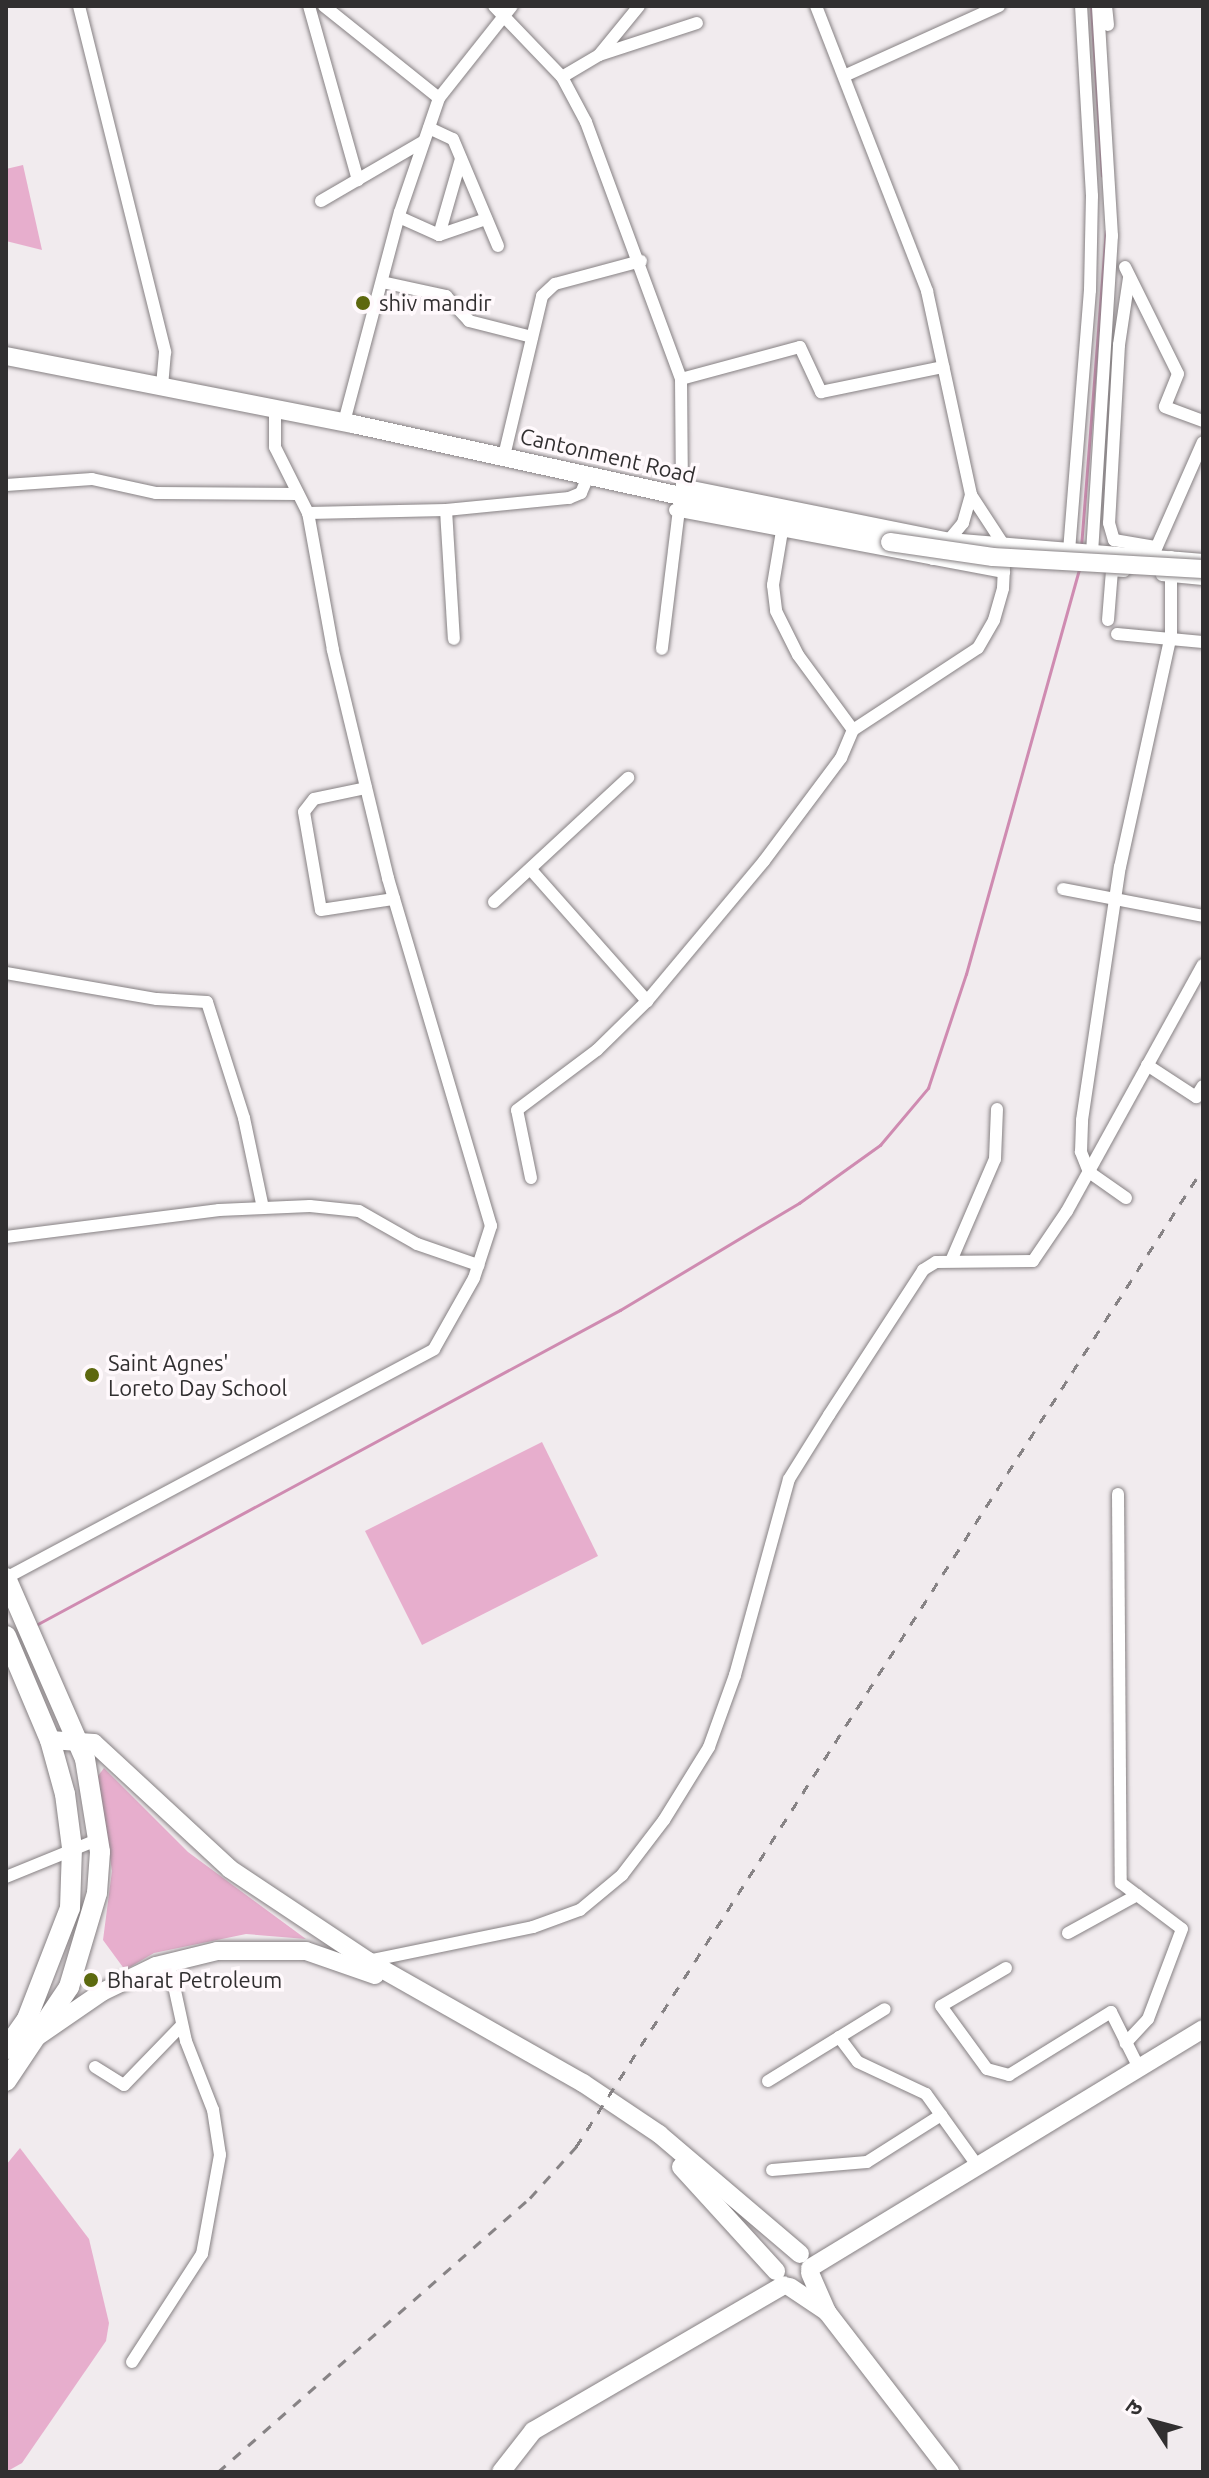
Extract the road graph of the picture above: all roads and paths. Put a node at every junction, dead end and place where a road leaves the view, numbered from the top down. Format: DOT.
graph roads {
  1 [pos="79,6"];
  2 [pos="309,6"];
  3 [pos="324,6"];
  4 [pos="494,6"];
  5 [pos="639,6"];
  6 [pos="816,6"];
  7 [pos="999,6"];
  8 [pos="1081,6"];
  9 [pos="1098,6"];
  10 [pos="1106,6"];
  11 [pos="509,10"];
  12 [pos="697,23"];
  13 [pos="1108,25"];
  14 [pos="599,55"];
  15 [pos="844,76"];
  16 [pos="562,77"];
  17 [pos="439,98"];
  18 [pos="426,134"];
  19 [pos="461,159"];
  20 [pos="358,180"];
  21 [pos="321,201"];
  22 [pos="399,217"];
  23 [pos="486,219"];
  24 [pos="439,235"];
  25 [pos="498,246"];
  26 [pos="641,261"];
  27 [pos="382,282"];
  28 [pos="532,337"];
  29 [pos="6,356"];
  30 [pos="943,367"];
  31 [pos="681,379"];
  32 [pos="162,386"];
  33 [pos="275,408"];
  34 [pos="1203,421"];
  35 [pos="344,422"];
  36 [pos="1203,442"];
  37 [pos="504,456"];
  38 [pos="589,474"];
  39 [pos="6,485"];
  40 [pos="298,494"];
  41 [pos="971,495"];
  42 [pos="679,497"];
  43 [pos="446,510"];
  44 [pos="308,513"];
  45 [pos="782,531"];
  46 [pos="949,539"];
  47 [pos="1005,547"];
  48 [pos="1069,551"];
  49 [pos="1154,552"];
  50 [pos="1092,553"];
  51 [pos="1171,557"];
  52 [pos="933,559"];
  53 [pos="1203,560"];
  54 [pos="1203,569"];
  55 [pos="1004,572"];
  56 [pos="1171,576"];
  57 [pos="1203,579"];
  58 [pos="1108,620"];
  59 [pos="1117,634"];
  60 [pos="454,639"];
  61 [pos="1170,640"];
  62 [pos="1203,642"];
  63 [pos="662,649"];
  64 [pos="853,730"];
  65 [pos="628,778"];
  66 [pos="366,788"];
  67 [pos="532,871"];
  68 [pos="1063,889"];
  69 [pos="394,899"];
  70 [pos="1116,899"];
  71 [pos="494,902"];
  72 [pos="1203,916"];
  73 [pos="1203,965"];
  74 [pos="6,973"];
  75 [pos="647,1001"];
  76 [pos="1147,1065"];
  77 [pos="1203,1086"];
  78 [pos="997,1109"];
  79 [pos="1089,1172"];
  80 [pos="531,1178"];
  81 [pos="1126,1198"];
  82 [pos="263,1208"];
  83 [pos="6,1237"];
  84 [pos="951,1261"];
  85 [pos="478,1265"];
  86 [pos="1118,1494"];
  87 [pos="6,1578"];
  88 [pos="10,1645"];
  89 [pos="50,1740"];
  90 [pos="76,1741"];
  91 [pos="99,1839"];
  92 [pos="72,1848"];
  93 [pos="6,1877"];
  94 [pos="1137,1895"];
  95 [pos="1068,1933"];
  96 [pos="368,1961"];
  97 [pos="169,1963"];
  98 [pos="1006,1968"];
  99 [pos="885,2009"];
  100 [pos="182,2025"];
  101 [pos="1203,2029"];
  102 [pos="38,2036"];
  103 [pos="839,2037"];
  104 [pos="1126,2043"];
  105 [pos="6,2049"];
  106 [pos="95,2067"];
  107 [pos="1139,2068"];
  108 [pos="6,2081"];
  109 [pos="768,2081"];
  110 [pos="941,2115"];
  111 [pos="977,2165"];
  112 [pos="772,2170"];
  113 [pos="806,2262"];
  114 [pos="782,2280"];
  115 [pos="827,2312"];
  116 [pos="132,2362"];
  117 [pos="501,2472"];
  118 [pos="950,2472"];
  1 -- 32 [label="street"];
  2 -- 20 [label="street"];
  3 -- 17 [label="street"];
  4 -- 11 [label="street"];
  5 -- 14 [label="street"];
  6 -- 15 [label="street"];
  7 -- 15 [label="street"];
  8 -- 48 [label="street"];
  9 -- 50 [label="street"];
  10 -- 13 [label="street"];
  11 -- 16 [label="street"];
  11 -- 17 [label="street"];
  12 -- 14 [label="street"];
  14 -- 16 [label="street"];
  15 -- 30 [label="street"];
  16 -- 26 [label="street"];
  17 -- 18 [label="street"];
  18 -- 19 [label="street"];
  18 -- 20 [label="street"];
  18 -- 22 [label="street"];
  19 -- 23 [label="street"];
  19 -- 24 [label="street"];
  20 -- 21 [label="street"];
  22 -- 24 [label="street"];
  22 -- 27 [label="street"];
  23 -- 24 [label="street"];
  23 -- 25 [label="street"];
  26 -- 28 [label="street"];
  26 -- 31 [label="street"];
  27 -- 28 [label="street"];
  27 -- 35 [label="street"];
  28 -- 37 [label="street"];
  29 -- 32 [label="main road, Cantonment Road"];
  30 -- 31 [label="street"];
  30 -- 41 [label="street"];
  31 -- 42 [label="street"];
  32 -- 33 [label="main road, Cantonment Road"];
  33 -- 35 [label="main road, Cantonment Road"];
  33 -- 40 [label="street"];
  34 -- 49 [label="street"];
  35 -- 37 [label="main road, Cantonment Road"];
  36 -- 49 [label="street"];
  37 -- 38 [label="main road, Cantonment Road"];
  38 -- 42 [label="main road, Cantonment Road"];
  38 -- 43 [label="street"];
  39 -- 40 [label="street"];
  40 -- 44 [label="street"];
  41 -- 46 [label="street"];
  41 -- 47 [label="street"];
  42 -- 45 [label="street"];
  42 -- 46 [label="street"];
  42 -- 54 [label="main road, Cantonment Road, bridge"];
  42 -- 63 [label="street"];
  43 -- 44 [label="street"];
  43 -- 60 [label="street"];
  44 -- 66 [label="street"];
  45 -- 52 [label="street"];
  45 -- 64 [label="street"];
  46 -- 47 [label="street"];
  46 -- 52 [label="street"];
  47 -- 48 [label="street"];
  47 -- 55 [label="street"];
  48 -- 50 [label="street"];
  49 -- 50 [label="street"];
  49 -- 51 [label="street"];
  51 -- 53 [label="street"];
  51 -- 56 [label="street"];
  52 -- 55 [label="street"];
  55 -- 64 [label="street"];
  56 -- 57 [label="street"];
  56 -- 58 [label="street"];
  56 -- 61 [label="street"];
  59 -- 61 [label="street"];
  61 -- 62 [label="street"];
  61 -- 70 [label="street"];
  64 -- 75 [label="street"];
  65 -- 67 [label="street"];
  66 -- 69 [label="street"];
  66 -- 69 [label="street"];
  67 -- 71 [label="street"];
  67 -- 75 [label="street"];
  68 -- 70 [label="street"];
  69 -- 85 [label="street"];
  70 -- 72 [label="street"];
  70 -- 79 [label="street"];
  73 -- 76 [label="street"];
  74 -- 82 [label="street"];
  75 -- 80 [label="street"];
  76 -- 77 [label="street"];
  76 -- 79 [label="street"];
  78 -- 84 [label="street"];
  79 -- 81 [label="street"];
  79 -- 84 [label="street"];
  82 -- 83 [label="street"];
  82 -- 85 [label="street"];
  84 -- 96 [label="street"];
  85 -- 87 [label="street"];
  86 -- 94 [label="street"];
  87 -- 90 [label="main road"];
  88 -- 89 [label="main road"];
  89 -- 90 [label="main road"];
  89 -- 92 [label="main road"];
  90 -- 91 [label="main road"];
  90 -- 96 [label="main road"];
  91 -- 92 [label="street"];
  91 -- 102 [label="main road"];
  92 -- 93 [label="street"];
  92 -- 105 [label="main road"];
  94 -- 95 [label="street"];
  94 -- 104 [label="street"];
  96 -- 113 [label="main road"];
  97 -- 100 [label="street"];
  97 -- 102 [label="main road"];
  97 -- 114 [label="main road"];
  98 -- 104 [label="street"];
  99 -- 103 [label="street"];
  100 -- 106 [label="street"];
  100 -- 116 [label="street"];
  101 -- 107 [label="main road"];
  102 -- 108 [label="main road"];
  103 -- 109 [label="street"];
  103 -- 110 [label="street"];
  104 -- 107 [label="street"];
  107 -- 111 [label="main road"];
  110 -- 111 [label="street"];
  110 -- 112 [label="street"];
  111 -- 113 [label="main road"];
  113 -- 114 [label="main road"];
  113 -- 114 [label="main road"];
  113 -- 115 [label="main road"];
  114 -- 115 [label="main road"];
  114 -- 117 [label="main road"];
  115 -- 118 [label="main road"];
}
